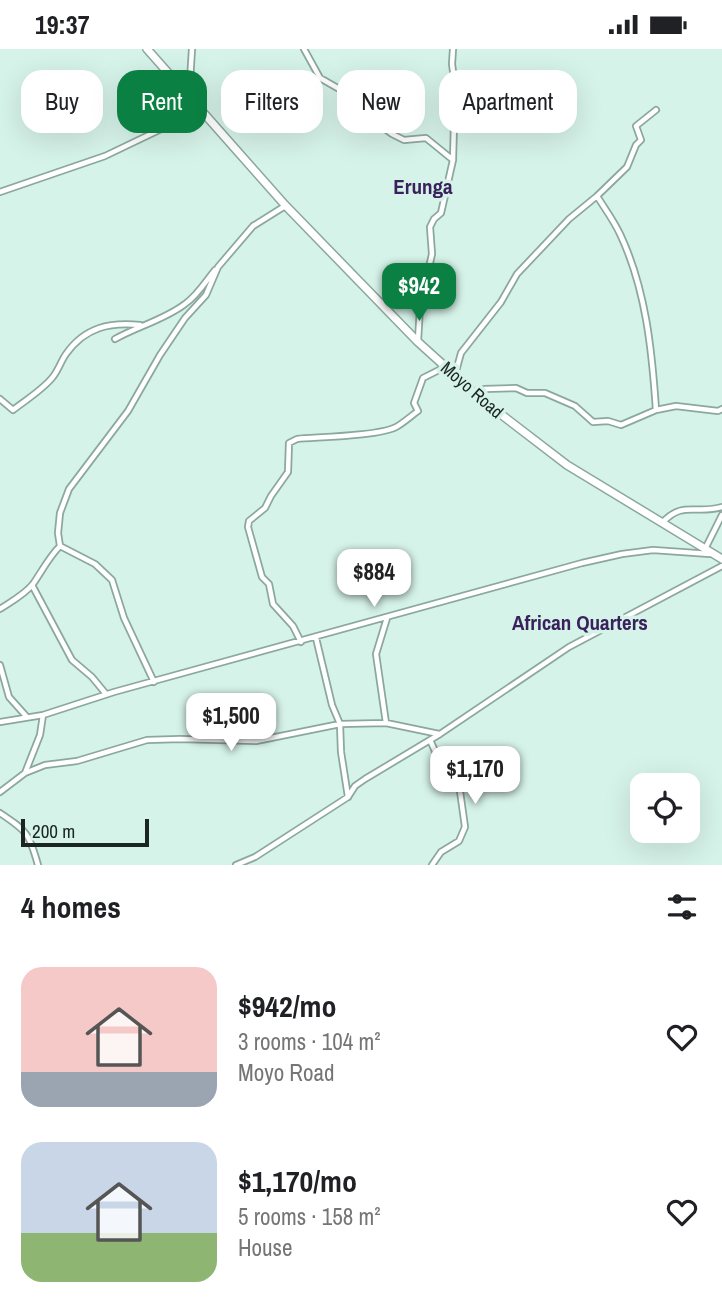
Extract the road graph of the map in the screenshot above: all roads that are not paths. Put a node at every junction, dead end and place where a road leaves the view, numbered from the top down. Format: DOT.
graph roads {
  1 [pos="147,49"];
  2 [pos="192,49"];
  3 [pos="304,49"];
  4 [pos="453,49"];
  5 [pos="165,70"];
  6 [pos="191,70"];
  7 [pos="656,110"];
  8 [pos="207,117"];
  9 [pos="152,133"];
  10 [pos="453,160"];
  11 [pos="0,192"];
  12 [pos="597,197"];
  13 [pos="285,205"];
  14 [pos="218,267"];
  15 [pos="140,325"];
  16 [pos="115,339"];
  17 [pos="418,342"];
  18 [pos="445,367"];
  19 [pos="454,376"];
  20 [pos="0,399"];
  21 [pos="481,400"];
  22 [pos="722,409"];
  23 [pos="656,410"];
  24 [pos="722,507"];
  25 [pos="722,515"];
  26 [pos="661,524"];
  27 [pos="61,546"];
  28 [pos="705,549"];
  29 [pos="714,554"];
  30 [pos="722,559"];
  31 [pos="722,566"];
  32 [pos="32,585"];
  33 [pos="0,609"];
  34 [pos="387,618"];
  35 [pos="316,638"];
  36 [pos="301,642"];
  37 [pos="0,665"];
  38 [pos="154,682"];
  39 [pos="106,695"];
  40 [pos="43,715"];
  41 [pos="27,717"];
  42 [pos="0,722"];
  43 [pos="386,723"];
  44 [pos="340,724"];
  45 [pos="440,734"];
  46 [pos="430,740"];
  47 [pos="24,773"];
  48 [pos="0,792"];
  49 [pos="348,797"];
  50 [pos="0,813"];
  51 [pos="38,865"];
  52 [pos="236,865"];
  53 [pos="432,865"];
  1 -- 5 [label="main road, Moyo Road"];
  2 -- 6 [label="street"];
  3 -- 10 [label="street"];
  4 -- 10 [label="street"];
  7 -- 12 [label="street"];
  8 -- 13 [label="main road, Moyo Road"];
  9 -- 11 [label="street"];
  10 -- 17 [label="street"];
  12 -- 19 [label="street"];
  12 -- 23 [label="street"];
  13 -- 14 [label="street"];
  13 -- 17 [label="main road, Moyo Road"];
  14 -- 15 [label="street"];
  14 -- 27 [label="street"];
  15 -- 16 [label="street"];
  15 -- 20 [label="street"];
  17 -- 18 [label="main road, Moyo Road"];
  18 -- 19 [label="main road, Moyo Road"];
  18 -- 36 [label="street"];
  19 -- 21 [label="main road, Moyo Road"];
  21 -- 23 [label="street"];
  21 -- 26 [label="main road, Moyo Road"];
  22 -- 23 [label="street"];
  24 -- 26 [label="street"];
  25 -- 28 [label="street"];
  26 -- 28 [label="main road, Moyo Road"];
  27 -- 32 [label="street"];
  27 -- 38 [label="street"];
  28 -- 29 [label="main road, Moyo Road"];
  29 -- 30 [label="main road, Moyo Road"];
  29 -- 34 [label="street"];
  31 -- 45 [label="street"];
  32 -- 33 [label="street"];
  32 -- 39 [label="street"];
  34 -- 35 [label="street"];
  34 -- 43 [label="street"];
  35 -- 36 [label="street"];
  35 -- 44 [label="street"];
  36 -- 38 [label="street"];
  37 -- 41 [label="street"];
  38 -- 39 [label="street"];
  39 -- 40 [label="street"];
  40 -- 41 [label="street"];
  40 -- 47 [label="street"];
  41 -- 42 [label="street"];
  43 -- 44 [label="street"];
  43 -- 45 [label="street"];
  44 -- 47 [label="street"];
  44 -- 49 [label="street"];
  45 -- 46 [label="street"];
  46 -- 49 [label="street"];
  46 -- 53 [label="street"];
  47 -- 48 [label="street"];
  49 -- 52 [label="street"];
  50 -- 51 [label="street"];
}
